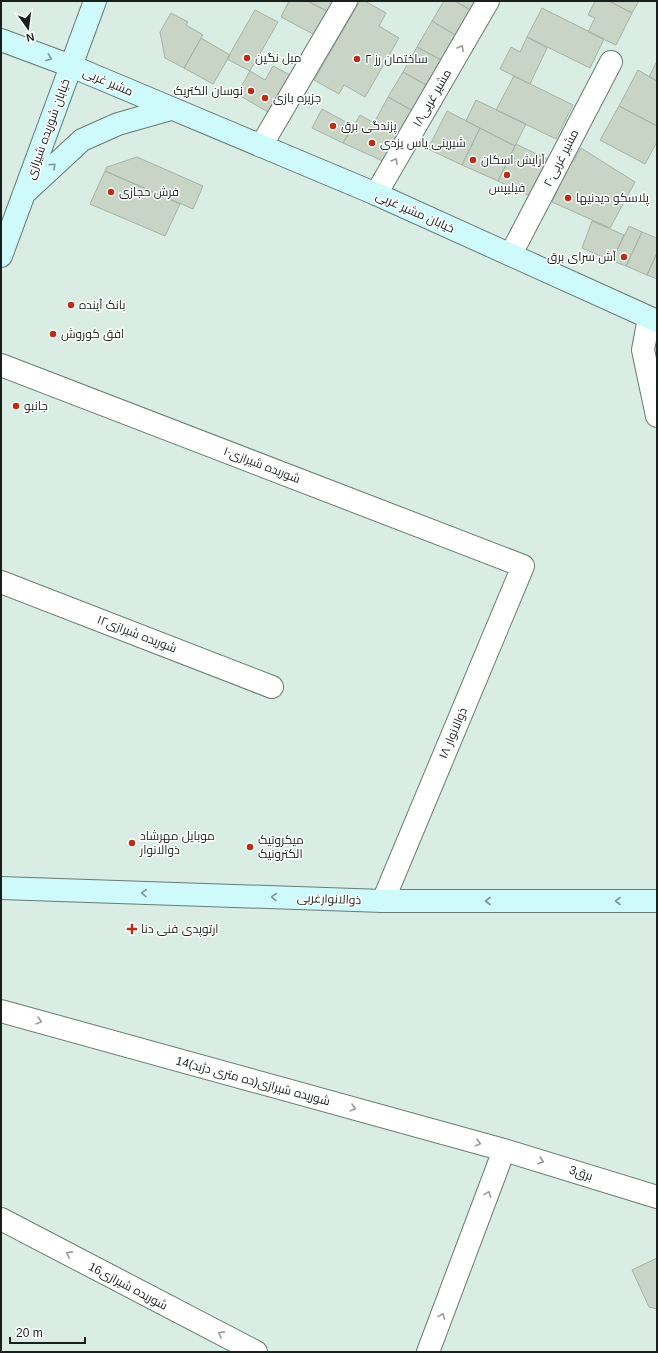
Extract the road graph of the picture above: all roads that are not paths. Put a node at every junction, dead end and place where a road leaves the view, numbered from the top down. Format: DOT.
graph roads {
  1 [pos="95,1"];
  2 [pos="346,1"];
  3 [pos="488,1"];
  4 [pos="1,40"];
  5 [pos="611,62"];
  6 [pos="71,66"];
  7 [pos="171,109"];
  8 [pos="260,146"];
  9 [pos="25,193"];
  10 [pos="376,194"];
  11 [pos="511,254"];
  12 [pos="1,256"];
  13 [pos="653,319"];
  14 [pos="1,365"];
  15 [pos="657,416"];
  16 [pos="523,566"];
  17 [pos="1,582"];
  18 [pos="272,687"];
  19 [pos="1,888"];
  20 [pos="383,901"];
  21 [pos="657,901"];
  22 [pos="1,1011"];
  23 [pos="504,1150"];
  24 [pos="657,1197"];
  25 [pos="1,1219"];
  26 [pos="256,1352"];
  27 [pos="428,1352"];
  1 -- 6 [label="main road, خیابان شوریده شیرازی"];
  2 -- 8 [label="street"];
  10 -- 3 [label="street, مشیر غربی۱۸, one-way"];
  4 -- 6 [label="main road, مشیر غربی, one-way"];
  5 -- 11 [label="street, مشیر غربی۲۰"];
  6 -- 7 [label="main road, مشیر غربی"];
  6 -- 9 [label="main road, خیابان شوریده شیرازی"];
  7 -- 8 [label="main road, خیابان مشیر غربی"];
  9 -- 7 [label="main road, one-way"];
  8 -- 10 [label="main road, خیابان مشیر غربی"];
  9 -- 12 [label="main road, خیابان شوریده شیرازی"];
  10 -- 11 [label="main road, خیابان مشیر غربی"];
  11 -- 13 [label="main road, خیابان مشیر غربی"];
  13 -- 15 [label="street"];
  14 -- 16 [label="street, ۱۰شوریده شیرازی"];
  16 -- 20 [label="street, ذوالانوار ۱۸"];
  17 -- 18 [label="street, شوریده شیرازی۱۲"];
  20 -- 19 [label="main road, ذوالانوارغربی, one-way"];
  21 -- 20 [label="main road, ذوالانوارغربی, one-way"];
  22 -- 23 [label="street, 14شوریده شیرازی(ده متری دژبد), one-way"];
  23 -- 24 [label="street, 3برق, one-way"];
  27 -- 23 [label="street, one-way"];
  26 -- 25 [label="street, شوریده شیرازی16, one-way"];
}
